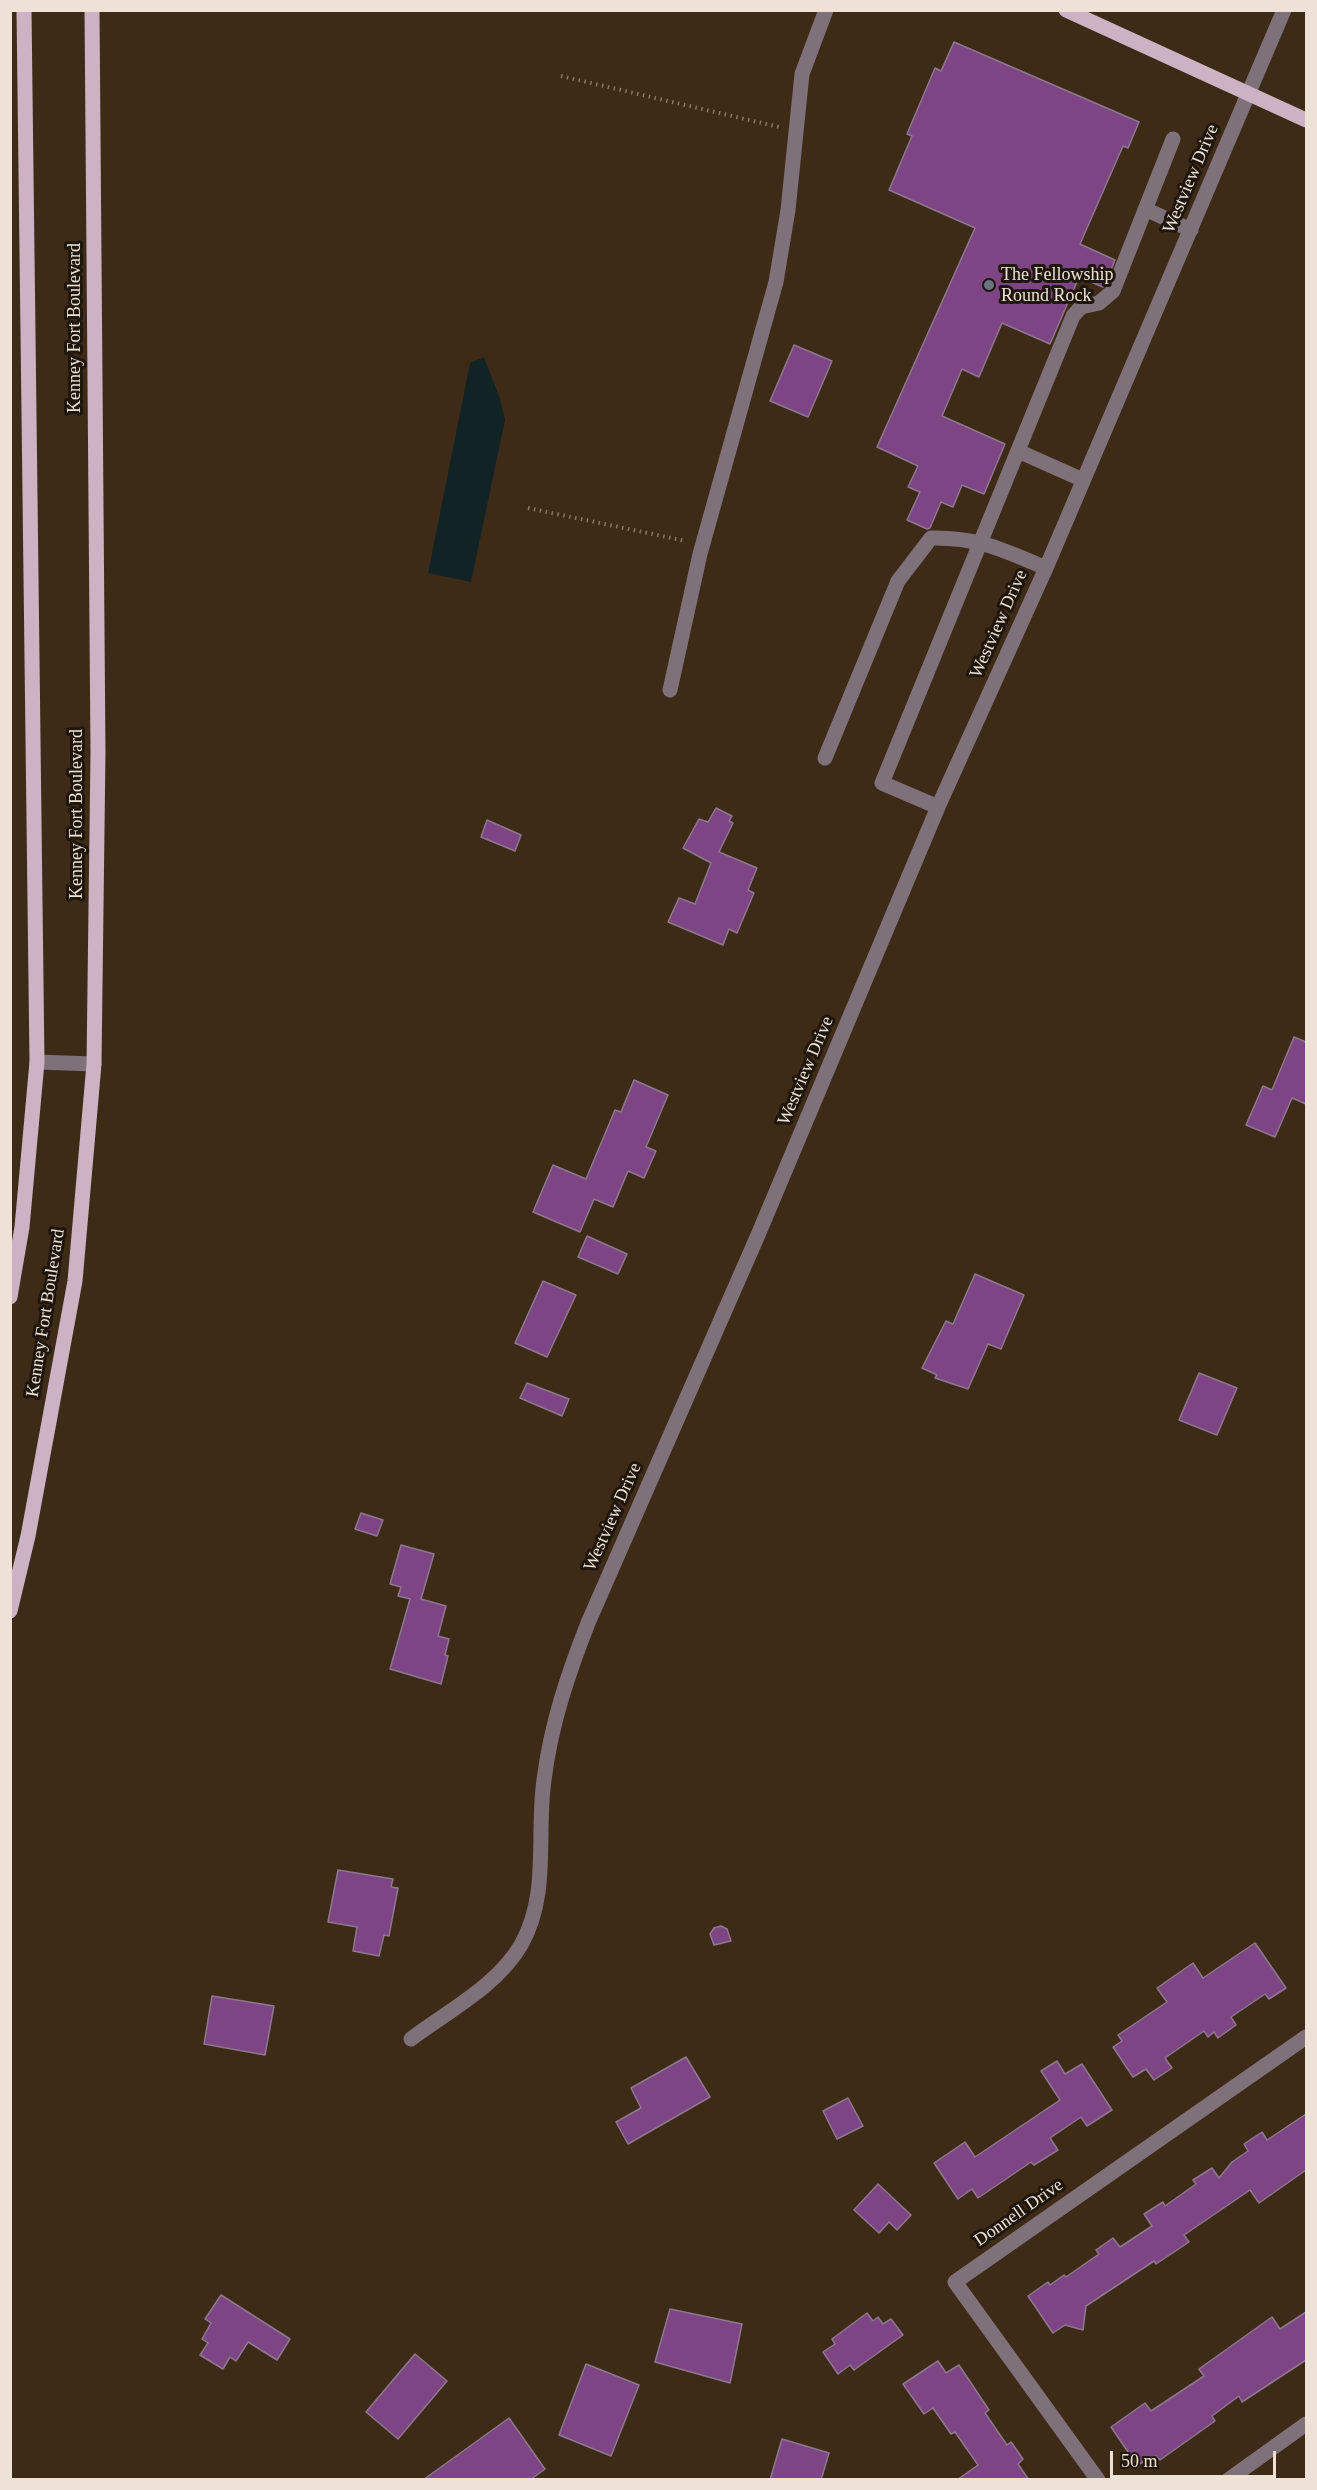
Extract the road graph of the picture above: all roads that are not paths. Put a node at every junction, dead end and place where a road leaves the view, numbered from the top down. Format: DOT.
graph roads {
  1 [pos="24,10"];
  2 [pos="92,10"];
  3 [pos="826,10"];
  4 [pos="1066,10"];
  5 [pos="1284,10"];
  6 [pos="1248,95"];
  7 [pos="1306,120"];
  8 [pos="1173,139"];
  9 [pos="1145,209"];
  10 [pos="1191,230"];
  11 [pos="1018,451"];
  12 [pos="1083,480"];
  13 [pos="982,541"];
  14 [pos="1046,568"];
  15 [pos="670,690"];
  16 [pos="825,758"];
  17 [pos="938,807"];
  18 [pos="37,1062"];
  19 [pos="94,1064"];
  20 [pos="10,1297"];
  21 [pos="10,1611"];
  22 [pos="1306,2037"];
  23 [pos="411,2038"];
  24 [pos="1306,2424"];
  25 [pos="1098,2480"];
  26 [pos="1228,2480"];
  1 -- 18 [label="main road, Kenney Fort Boulevard"];
  2 -- 19 [label="main road, Kenney Fort Boulevard"];
  3 -- 15 [label="street"];
  4 -- 6 [label="main road"];
  5 -- 6 [label="street, Westview Drive"];
  6 -- 7 [label="main road"];
  6 -- 10 [label="street, Westview Drive"];
  8 -- 9 [label="street"];
  9 -- 10 [label="street"];
  9 -- 11 [label="street"];
  10 -- 12 [label="street, Westview Drive"];
  11 -- 12 [label="street"];
  11 -- 13 [label="street"];
  12 -- 14 [label="street, Westview Drive"];
  13 -- 14 [label="street"];
  13 -- 16 [label="street"];
  13 -- 17 [label="street"];
  14 -- 17 [label="street, Westview Drive"];
  17 -- 23 [label="street, Westview Drive"];
  18 -- 19 [label="street"];
  18 -- 20 [label="main road, Kenney Fort Boulevard"];
  19 -- 21 [label="main road, Kenney Fort Boulevard"];
  22 -- 25 [label="street, Donnell Drive"];
  24 -- 26 [label="street"];
}
